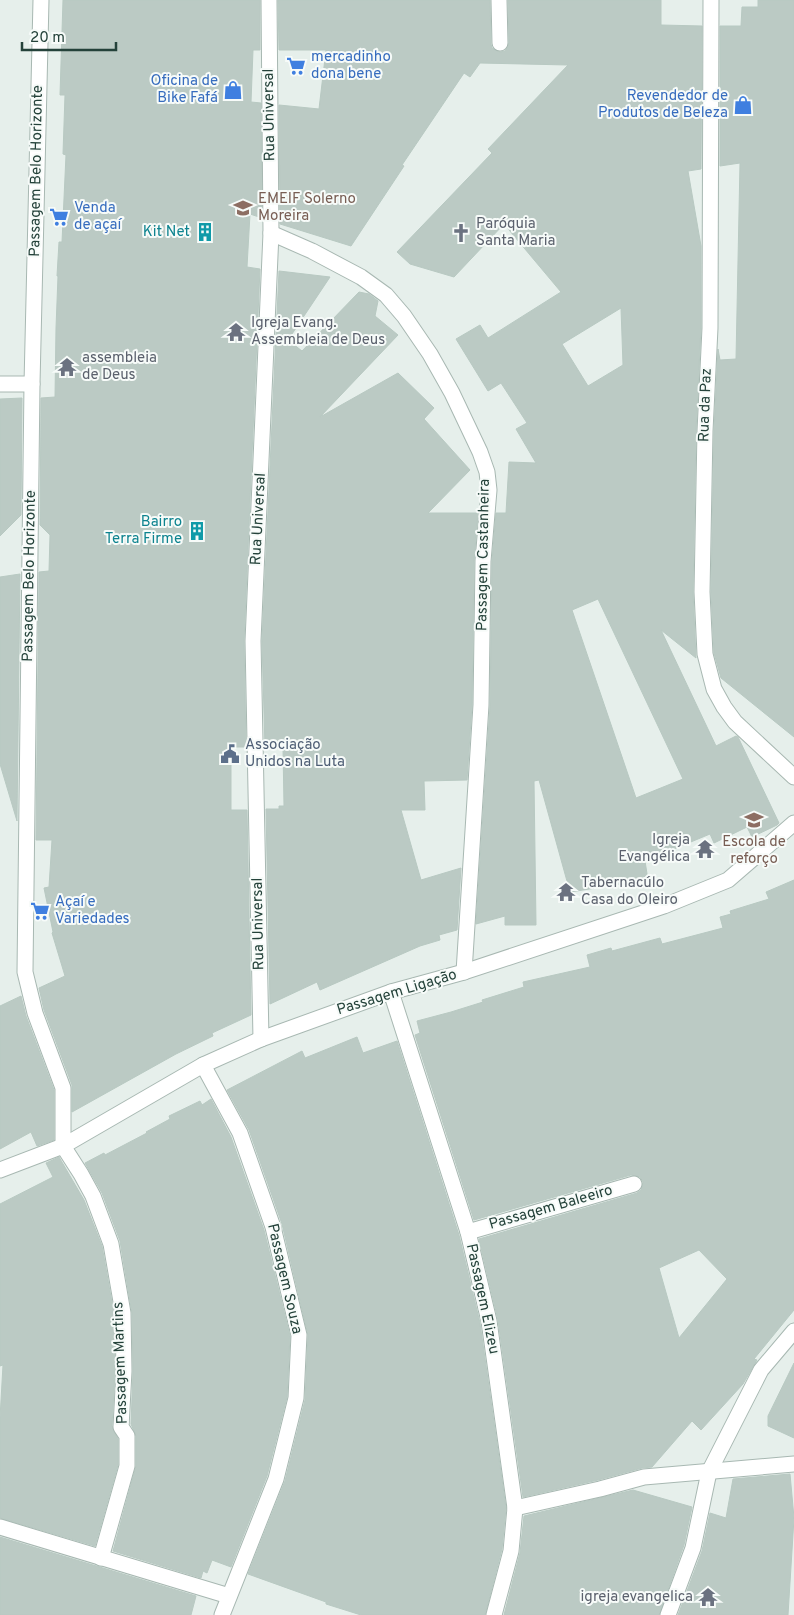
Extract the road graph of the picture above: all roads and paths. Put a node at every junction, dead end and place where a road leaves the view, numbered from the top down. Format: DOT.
graph roads {
  1 [pos="41,0"];
  2 [pos="269,0"];
  3 [pos="499,0"];
  4 [pos="712,0"];
  5 [pos="500,43"];
  6 [pos="271,233"];
  7 [pos="0,384"];
  8 [pos="32,384"];
  9 [pos="794,777"];
  10 [pos="794,823"];
  11 [pos="464,972"];
  12 [pos="391,992"];
  13 [pos="261,1039"];
  14 [pos="203,1065"];
  15 [pos="63,1146"];
  16 [pos="0,1170"];
  17 [pos="634,1184"];
  18 [pos="468,1232"];
  19 [pos="794,1331"];
  20 [pos="794,1464"];
  21 [pos="709,1472"];
  22 [pos="515,1508"];
  23 [pos="0,1528"];
  24 [pos="101,1558"];
  25 [pos="229,1596"];
  26 [pos="222,1615"];
  27 [pos="494,1615"];
  28 [pos="668,1615"];
  1 -- 8 [label="street, Passagem Belo Horizonte"];
  2 -- 6 [label="street, Rua Universal"];
  3 -- 5 [label="street"];
  4 -- 9 [label="street, Rua da Paz"];
  6 -- 11 [label="street, Passagem Castanheira"];
  6 -- 13 [label="street, Rua Universal"];
  7 -- 8 [label="street"];
  8 -- 15 [label="street, Passagem Belo Horizonte"];
  10 -- 11 [label="street, Passagem Ligação"];
  11 -- 12 [label="street, Passagem Ligação"];
  12 -- 13 [label="street, Passagem Ligação"];
  12 -- 18 [label="street, Passagem Elizeu"];
  13 -- 14 [label="street, Passagem Ligação"];
  14 -- 15 [label="street, Passagem Ligação"];
  14 -- 25 [label="street, Passagem Souza"];
  15 -- 16 [label="street, Passagem Ligação"];
  15 -- 24 [label="street, Passagem Martins"];
  17 -- 18 [label="street, Passagem Baleeiro"];
  18 -- 22 [label="street, Passagem Elizeu"];
  19 -- 21 [label="street"];
  20 -- 21 [label="street"];
  21 -- 22 [label="street"];
  21 -- 28 [label="street"];
  22 -- 27 [label="street, Passagem Elizeu"];
  23 -- 24 [label="street"];
  24 -- 25 [label="street"];
  25 -- 26 [label="street, Passagem Souza"];
}
